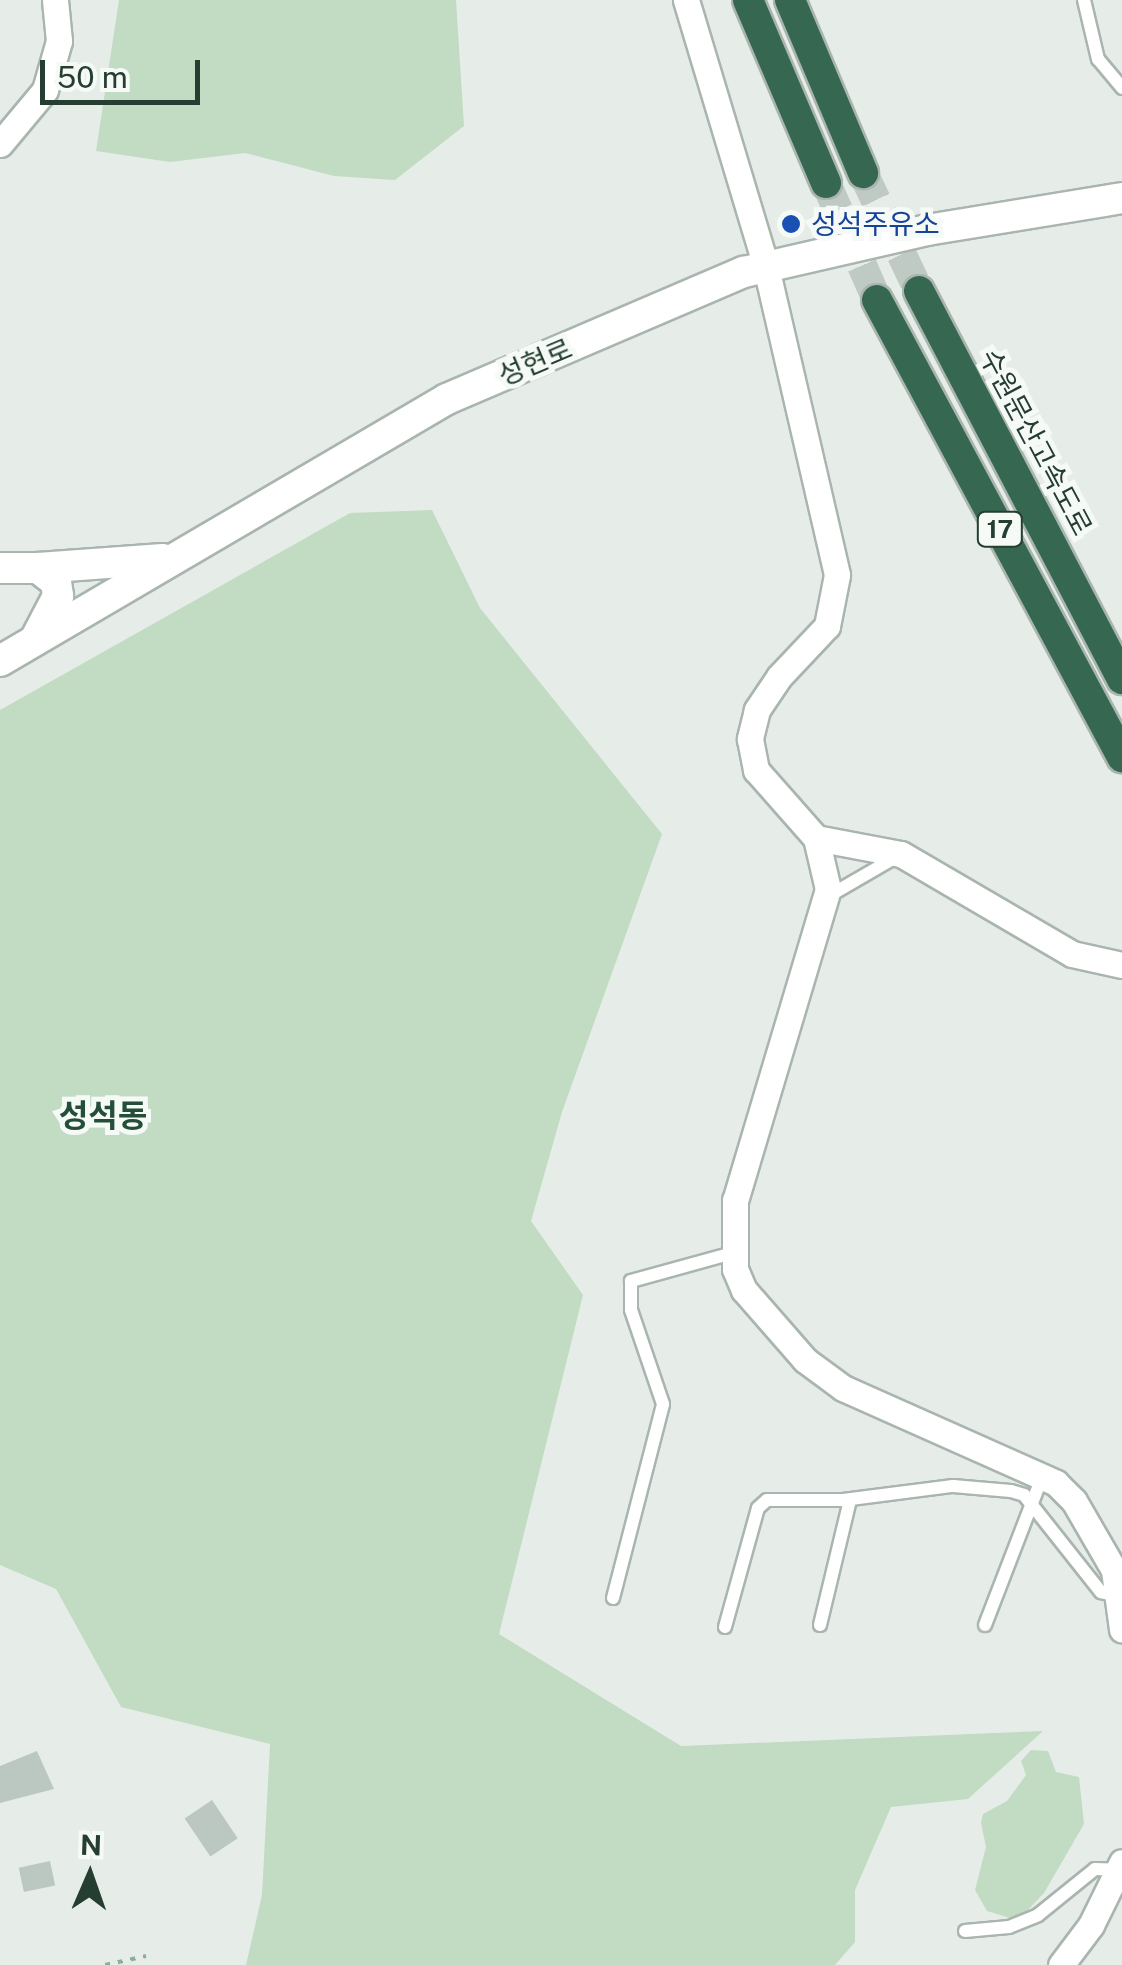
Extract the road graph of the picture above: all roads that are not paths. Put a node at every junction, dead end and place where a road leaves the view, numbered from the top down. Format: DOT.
graph roads {
  1 [pos="54,0"];
  2 [pos="686,0"];
  3 [pos="748,0"];
  4 [pos="790,0"];
  5 [pos="1084,0"];
  6 [pos="1122,88"];
  7 [pos="0,144"];
  8 [pos="864,173"];
  9 [pos="826,183"];
  10 [pos="1122,198"];
  11 [pos="766,267"];
  12 [pos="918,290"];
  13 [pos="877,300"];
  14 [pos="176,557"];
  15 [pos="0,568"];
  16 [pos="38,568"];
  17 [pos="34,642"];
  18 [pos="0,661"];
  19 [pos="1122,679"];
  20 [pos="1122,756"];
  21 [pos="816,838"];
  22 [pos="902,854"];
  23 [pos="825,898"];
  24 [pos="1122,965"];
  25 [pos="732,1253"];
  26 [pos="1043,1475"];
  27 [pos="850,1500"];
  28 [pos="1031,1506"];
  29 [pos="1119,1597"];
  30 [pos="613,1598"];
  31 [pos="820,1625"];
  32 [pos="985,1625"];
  33 [pos="726,1627"];
  34 [pos="1122,1628"];
  35 [pos="1120,1866"];
  36 [pos="964,1930"];
  37 [pos="1061,1965"];
  1 -- 7 [label="street"];
  2 -- 11 [label="street"];
  3 -- 9 [label="highway"];
  4 -- 8 [label="highway"];
  5 -- 6 [label="lane"];
  10 -- 11 [label="main road, 성현로"];
  11 -- 14 [label="main road, 성현로"];
  11 -- 21 [label="street"];
  12 -- 19 [label="highway, 수원문산고속도로 / 17"];
  13 -- 20 [label="highway, 17"];
  14 -- 16 [label="main road"];
  14 -- 17 [label="main road, 성현로"];
  15 -- 16 [label="main road"];
  16 -- 17 [label="main road"];
  17 -- 18 [label="main road, 성현로"];
  21 -- 22 [label="street"];
  21 -- 23 [label="street"];
  22 -- 23 [label="lane"];
  22 -- 24 [label="street"];
  23 -- 25 [label="street"];
  25 -- 26 [label="street"];
  25 -- 30 [label="lane"];
  26 -- 28 [label="lane"];
  26 -- 29 [label="street"];
  27 -- 28 [label="lane"];
  27 -- 31 [label="lane"];
  27 -- 33 [label="lane"];
  28 -- 29 [label="lane"];
  28 -- 32 [label="lane"];
  29 -- 34 [label="street"];
  35 -- 36 [label="lane"];
  35 -- 37 [label="street"];
}
